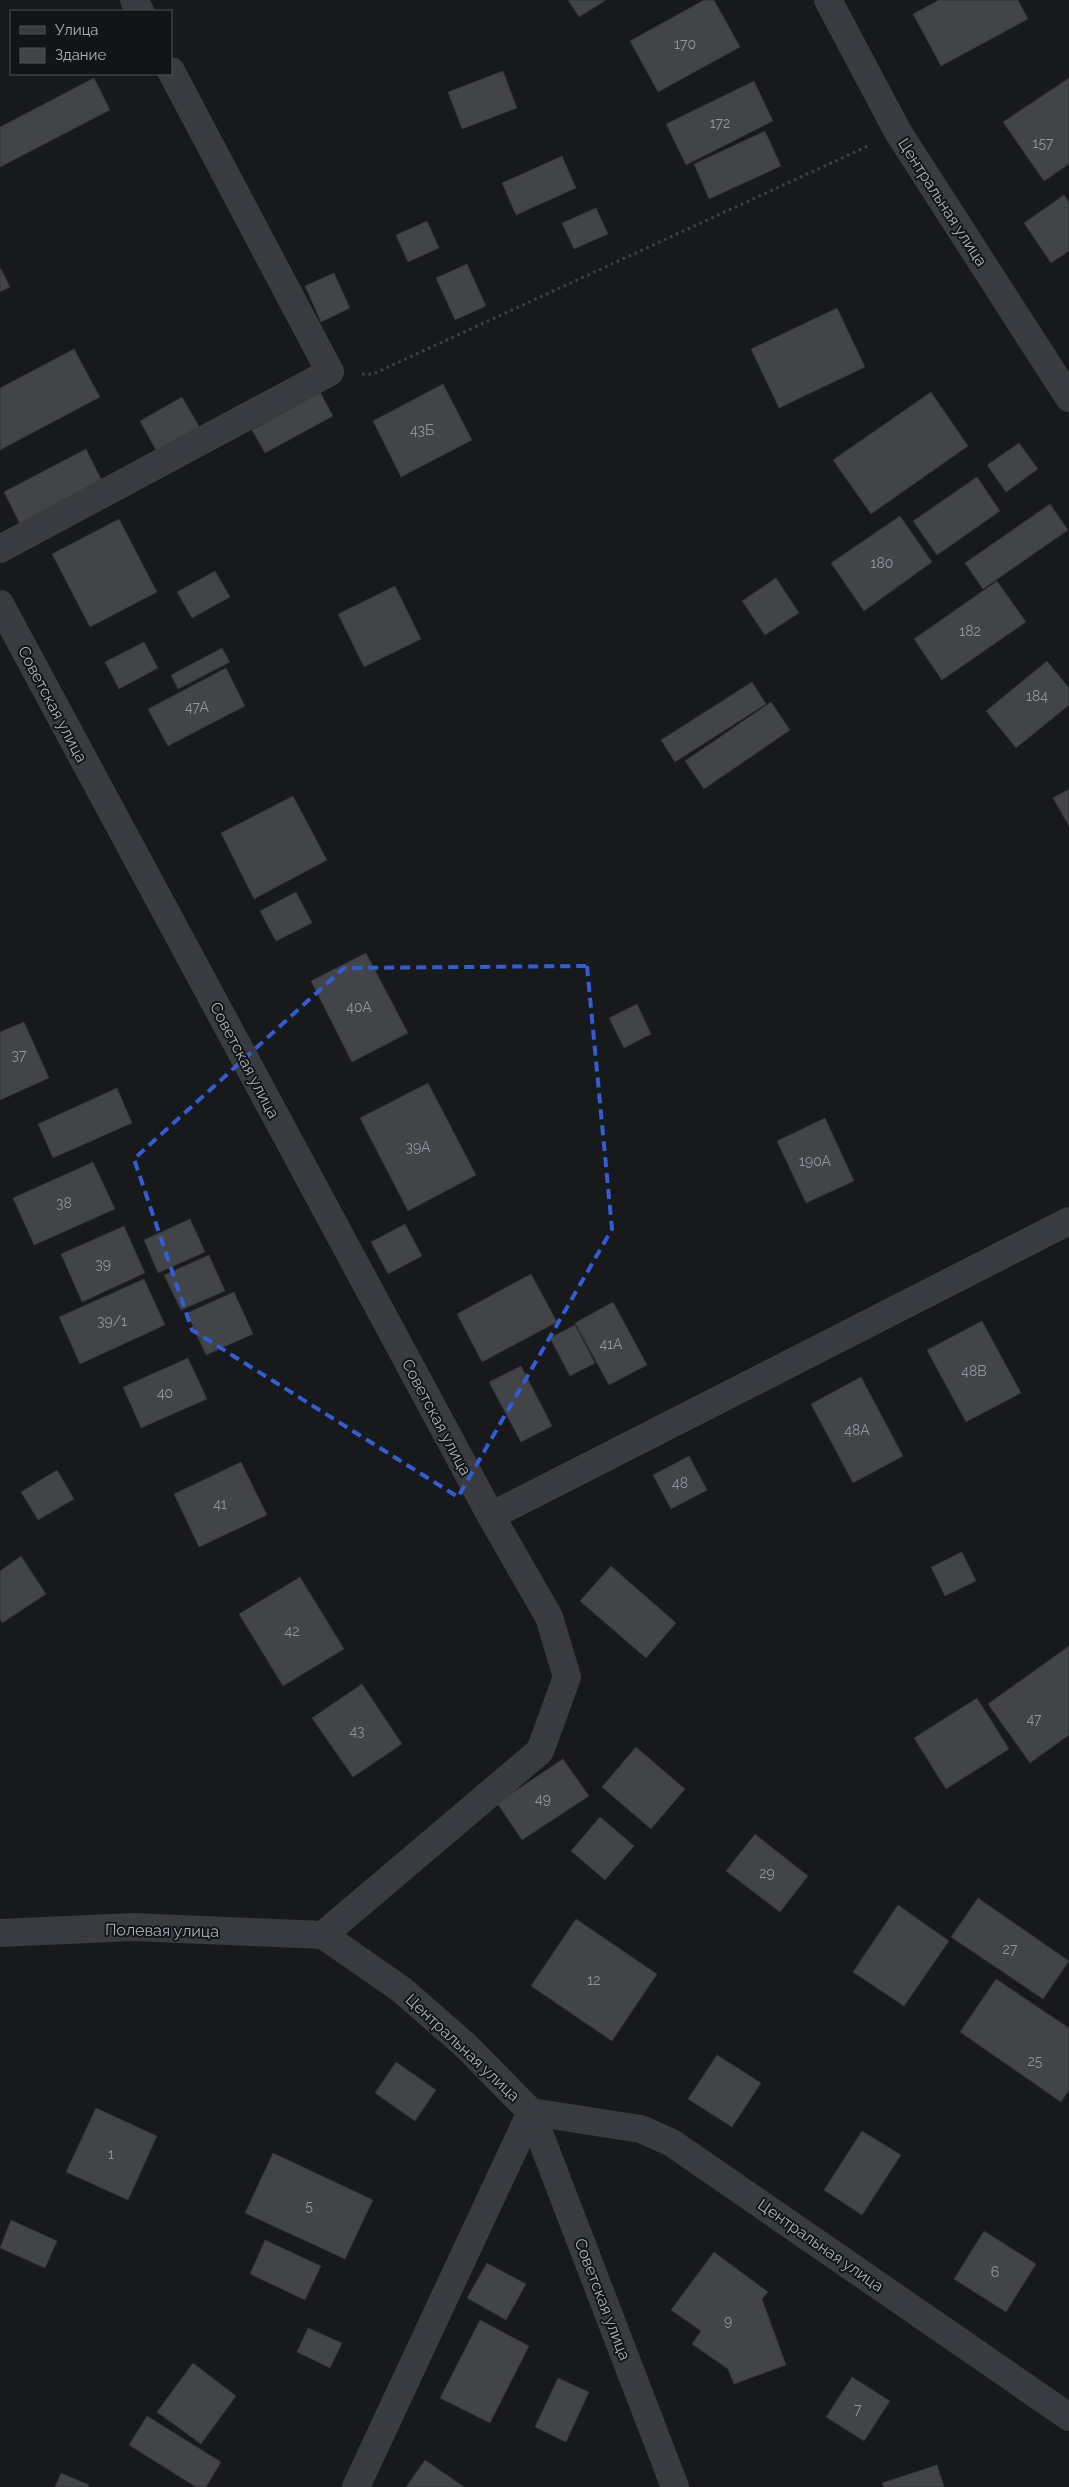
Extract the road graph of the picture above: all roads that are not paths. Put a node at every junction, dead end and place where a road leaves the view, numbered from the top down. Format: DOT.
graph roads {
  1 [pos="828,0"];
  2 [pos="172,73"];
  3 [pos="1069,398"];
  4 [pos="0,549"];
  5 [pos="0,604"];
  6 [pos="1069,1221"];
  7 [pos="491,1516"];
  8 [pos="0,1933"];
  9 [pos="323,1936"];
  10 [pos="531,2112"];
  11 [pos="1069,2417"];
  12 [pos="356,2487"];
  13 [pos="675,2487"];
  1 -- 3 [label="street, Центральная улица"];
  2 -- 4 [label="street"];
  5 -- 7 [label="street, Советская улица"];
  6 -- 7 [label="street"];
  7 -- 9 [label="street"];
  8 -- 9 [label="street, Полевая улица"];
  9 -- 10 [label="street, Центральная улица"];
  10 -- 11 [label="street, Центральная улица"];
  10 -- 12 [label="street"];
  10 -- 13 [label="street, Советская улица"];
}
